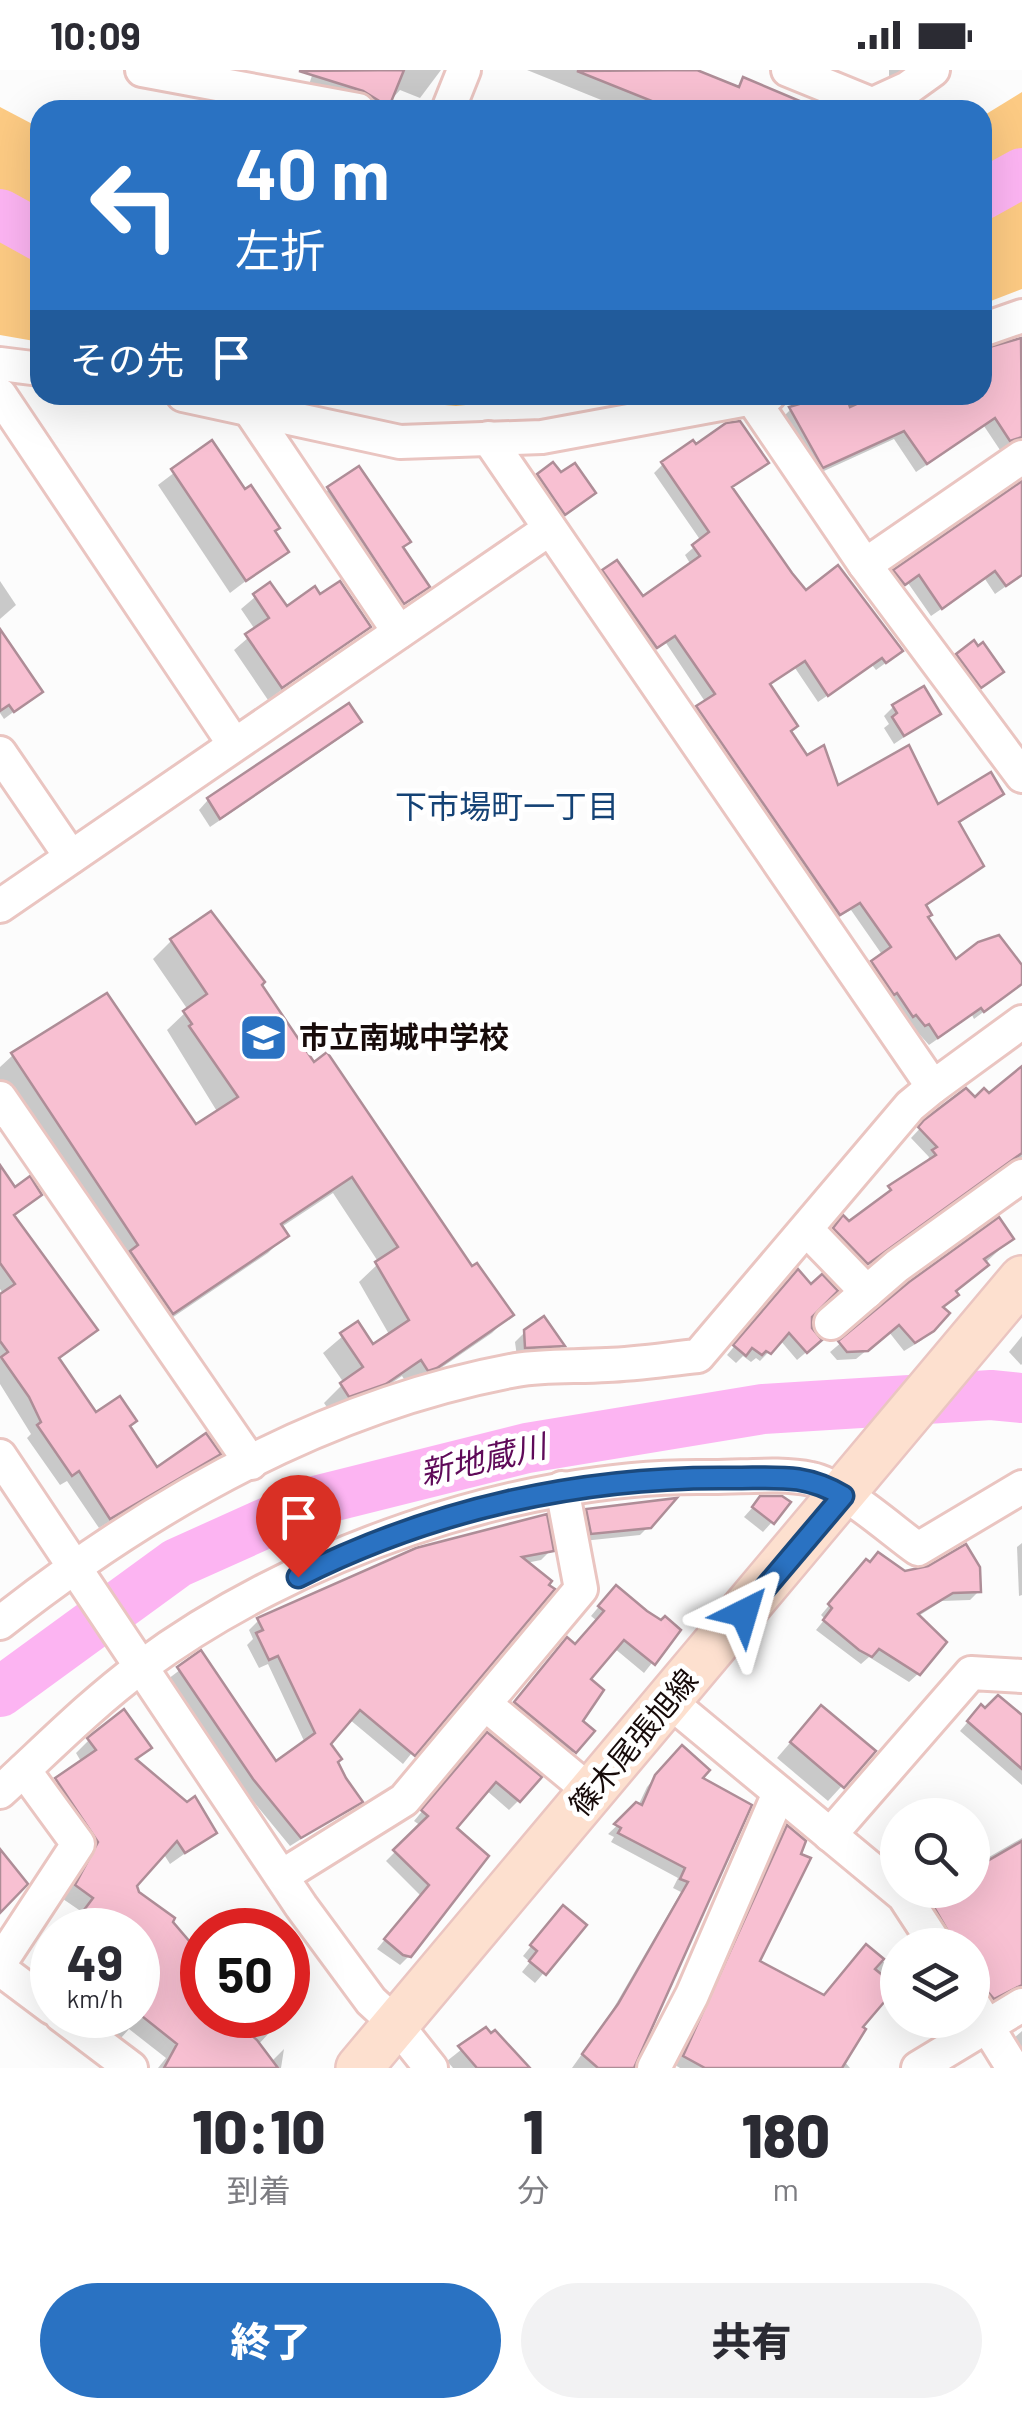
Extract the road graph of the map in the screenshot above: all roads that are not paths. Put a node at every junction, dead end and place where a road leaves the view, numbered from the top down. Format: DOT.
graph roads {
  1 [pos="142,70"];
  2 [pos="464,70"];
  3 [pos="788,70"];
  4 [pos="933,70"];
  5 [pos="304,100"];
  6 [pos="452,100"];
  7 [pos="850,100"];
  8 [pos="881,100"];
  9 [pos="1022,316"];
  10 [pos="992,326"];
  11 [pos="0,364"];
  12 [pos="30,368"];
  13 [pos="0,395"];
  14 [pos="223,405"];
  15 [pos="721,405"];
  16 [pos="765,405"];
  17 [pos="251,412"];
  18 [pos="488,438"];
  19 [pos="1022,457"];
  20 [pos="548,530"];
  21 [pos="865,565"];
  22 [pos="398,632"];
  23 [pos="234,744"];
  24 [pos="0,753"];
  25 [pos="1022,776"];
  26 [pos="71,856"];
  27 [pos="0,906"];
  28 [pos="1022,1022"];
  29 [pos="933,1087"];
  30 [pos="0,1098"];
  31 [pos="1022,1176"];
  32 [pos="807,1230"];
  33 [pos="1022,1279"];
  34 [pos="867,1292"];
  35 [pos="831,1323"];
  36 [pos="0,1456"];
  37 [pos="251,1463"];
  38 [pos="562,1488"];
  39 [pos="850,1488"];
  40 [pos="1022,1488"];
  41 [pos="78,1572"];
  42 [pos="0,1623"];
  43 [pos="136,1660"];
  44 [pos="1022,1676"];
  45 [pos="669,1702"];
  46 [pos="485,1704"];
  47 [pos="12,1781"];
  48 [pos="592,1792"];
  49 [pos="779,1793"];
  50 [pos="830,1835"];
  51 [pos="282,1876"];
  52 [pos="925,1928"];
  53 [pos="0,1966"];
  54 [pos="30,1990"];
  55 [pos="1022,2005"];
  56 [pos="990,2012"];
  57 [pos="396,2024"];
  58 [pos="990,2030"];
  59 [pos="91,2038"];
  60 [pos="952,2038"];
  61 [pos="130,2068"];
  62 [pos="360,2068"];
  63 [pos="431,2068"];
  64 [pos="654,2068"];
  65 [pos="918,2068"];
  66 [pos="1013,2068"];
  1 -- 5 [label="street"];
  2 -- 6 [label="street"];
  3 -- 7 [label="street"];
  4 -- 8 [label="street"];
  9 -- 10 [label="street"];
  11 -- 12 [label="street"];
  13 -- 23 [label="street"];
  14 -- 17 [label="street"];
  15 -- 18 [label="street"];
  16 -- 21 [label="street"];
  17 -- 18 [label="street"];
  17 -- 22 [label="street"];
  18 -- 20 [label="street"];
  19 -- 21 [label="street"];
  20 -- 22 [label="street"];
  20 -- 29 [label="street"];
  21 -- 25 [label="street"];
  22 -- 23 [label="street"];
  23 -- 26 [label="street"];
  24 -- 26 [label="street"];
  26 -- 27 [label="street"];
  28 -- 29 [label="street"];
  29 -- 32 [label="street"];
  30 -- 37 [label="street"];
  31 -- 34 [label="street"];
  32 -- 34 [label="street"];
  32 -- 37 [label="street"];
  33 -- 39 [label="main road, 篠木尾張旭線"];
  34 -- 35 [label="street"];
  36 -- 41 [label="street"];
  37 -- 41 [label="street"];
  38 -- 39 [label="street"];
  38 -- 43 [label="street"];
  38 -- 46 [label="street"];
  39 -- 40 [label="street"];
  39 -- 45 [label="main road, 篠木尾張旭線"];
  41 -- 42 [label="street"];
  41 -- 43 [label="street"];
  43 -- 47 [label="street"];
  43 -- 51 [label="street"];
  44 -- 50 [label="street"];
  45 -- 48 [label="main road, 篠木尾張旭線"];
  45 -- 49 [label="street"];
  46 -- 48 [label="street"];
  46 -- 51 [label="street"];
  47 -- 53 [label="street"];
  48 -- 57 [label="main road, 篠木尾張旭線"];
  49 -- 50 [label="street"];
  49 -- 64 [label="street"];
  50 -- 52 [label="street"];
  51 -- 57 [label="street"];
  53 -- 54 [label="street"];
  55 -- 56 [label="street"];
  57 -- 62 [label="main road, 篠木尾張旭線"];
  57 -- 63 [label="street"];
  58 -- 66 [label="street"];
  59 -- 61 [label="street"];
  60 -- 65 [label="street"];
}
